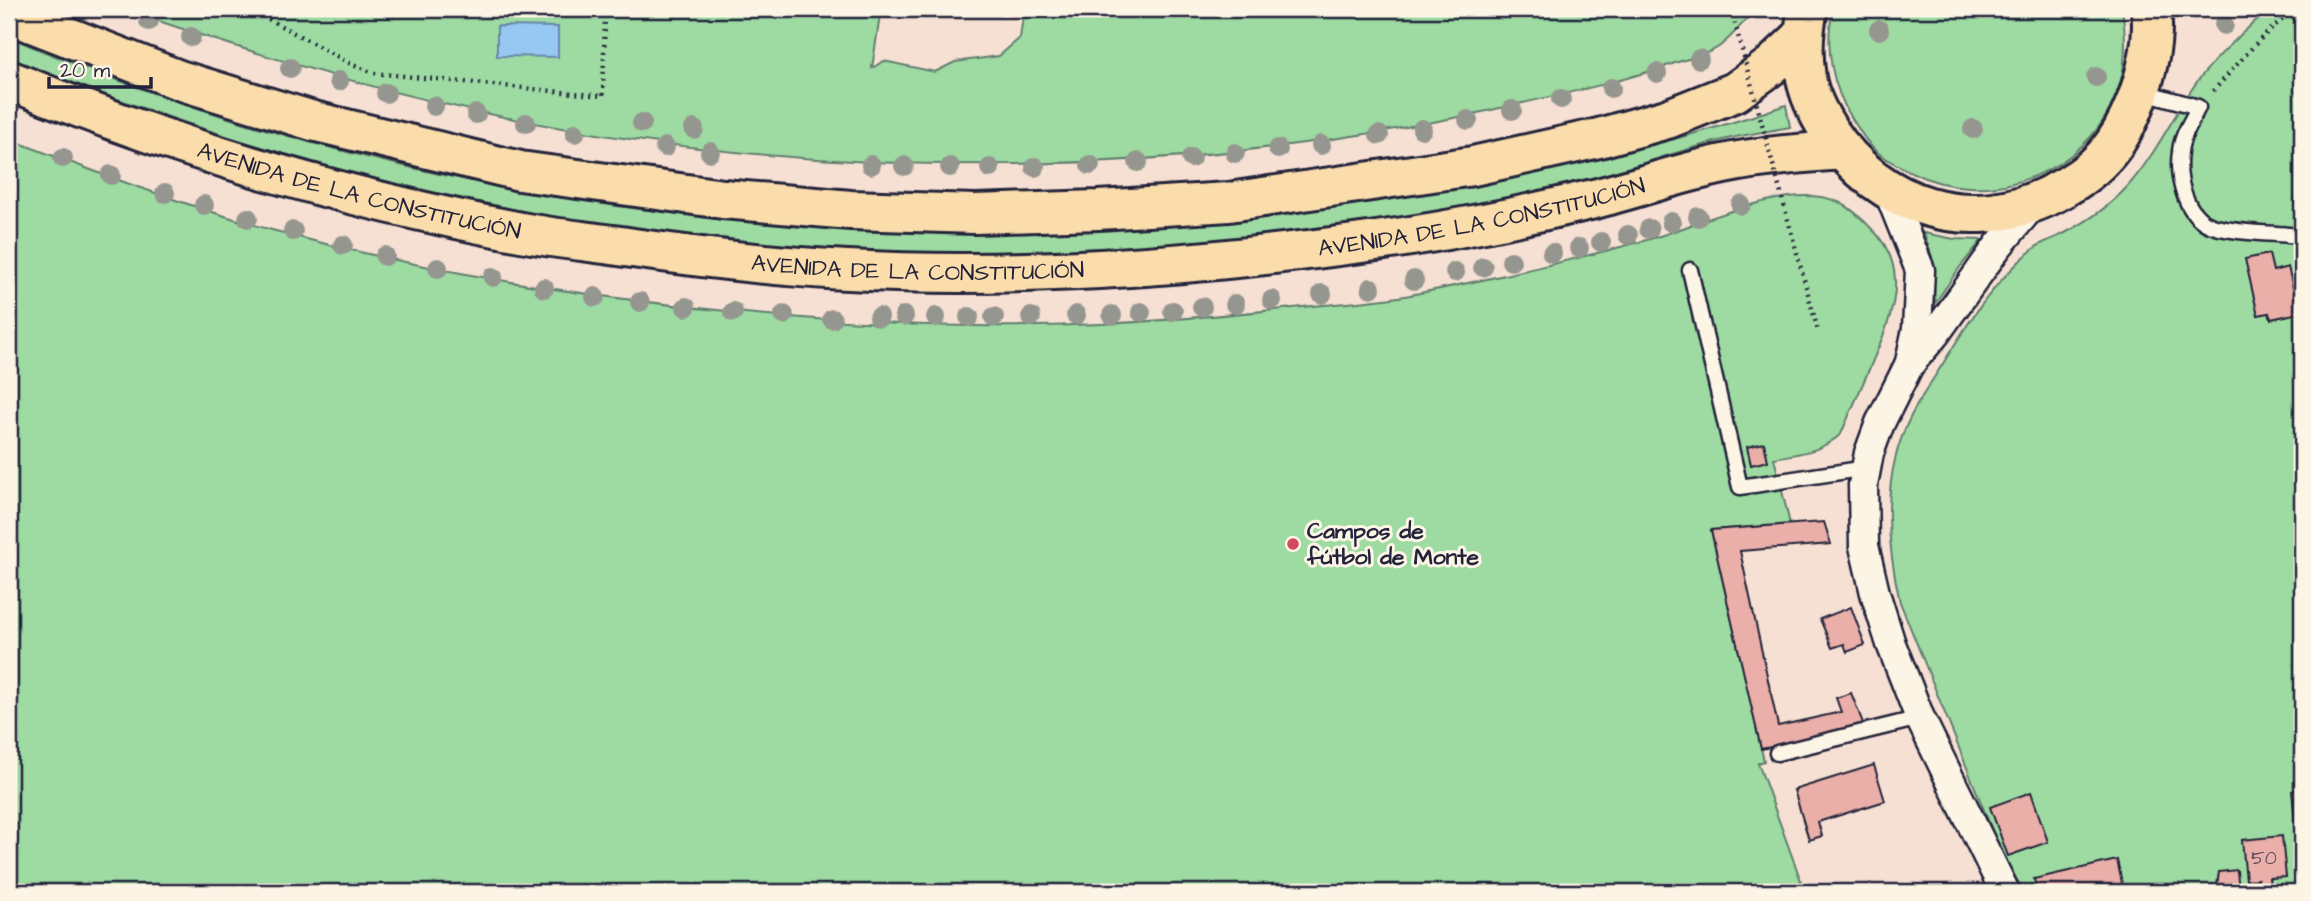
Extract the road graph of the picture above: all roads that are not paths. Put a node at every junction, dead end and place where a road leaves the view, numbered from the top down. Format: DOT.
graph roads {
  1 [pos="9,14"];
  2 [pos="2160,16"];
  3 [pos="1805,22"];
  4 [pos="9,80"];
  5 [pos="2140,91"];
  6 [pos="1842,150"];
  7 [pos="1888,190"];
  8 [pos="2035,202"];
  9 [pos="2302,236"];
  10 [pos="1690,270"];
  11 [pos="1909,365"];
  12 [pos="1867,468"];
  13 [pos="1920,718"];
  14 [pos="1777,753"];
  15 [pos="2005,892"];
  1 -- 3 [label="main road"];
  2 -- 5 [label="main road"];
  3 -- 6 [label="main road"];
  4 -- 6 [label="main road, AVENIDA DE LA CONSTITUCIÓN"];
  5 -- 8 [label="main road"];
  5 -- 9 [label="lane"];
  6 -- 7 [label="main road"];
  7 -- 8 [label="main road"];
  7 -- 11 [label="street"];
  8 -- 11 [label="street"];
  10 -- 12 [label="lane"];
  11 -- 12 [label="street"];
  12 -- 13 [label="street"];
  13 -- 14 [label="lane"];
  13 -- 15 [label="street"];
}
